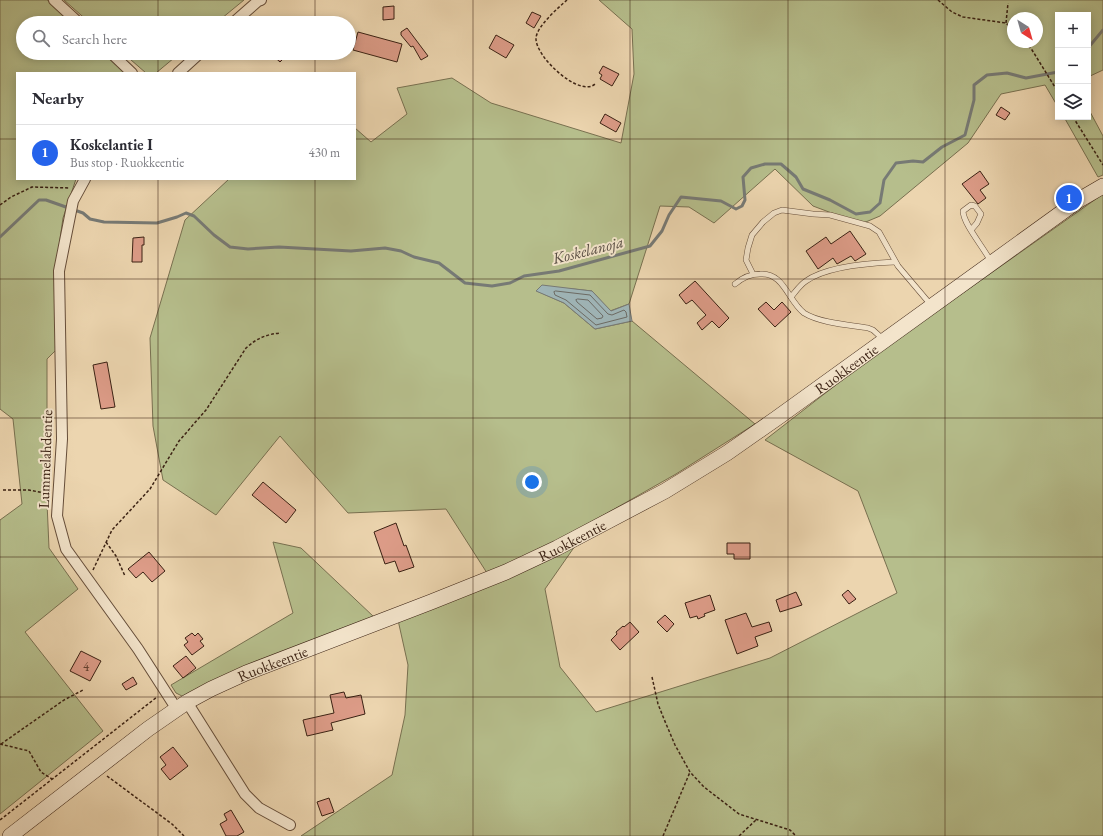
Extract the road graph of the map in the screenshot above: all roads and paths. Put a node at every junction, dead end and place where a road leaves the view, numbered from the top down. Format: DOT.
graph roads {
  1 [pos="54,0"];
  2 [pos="261,0"];
  3 [pos="567,0"];
  4 [pos="938,0"];
  5 [pos="1008,3"];
  6 [pos="71,16"];
  7 [pos="241,16"];
  8 [pos="1006,23"];
  9 [pos="1030,48"];
  10 [pos="118,60"];
  11 [pos="192,60"];
  12 [pos="131,72"];
  13 [pos="179,72"];
  14 [pos="596,84"];
  15 [pos="1055,87"];
  16 [pos="1075,120"];
  17 [pos="1103,165"];
  18 [pos="82,183"];
  19 [pos="1103,186"];
  20 [pos="0,205"];
  21 [pos="971,230"];
  22 [pos="895,262"];
  23 [pos="992,263"];
  24 [pos="753,274"];
  25 [pos="735,284"];
  26 [pos="791,296"];
  27 [pos="931,306"];
  28 [pos="281,333"];
  29 [pos="884,341"];
  30 [pos="3,490"];
  31 [pos="59,496"];
  32 [pos="106,542"];
  33 [pos="126,576"];
  34 [pos="88,580"];
  35 [pos="652,677"];
  36 [pos="83,690"];
  37 [pos="165,691"];
  38 [pos="182,705"];
  39 [pos="1,744"];
  40 [pos="97,769"];
  41 [pos="690,772"];
  42 [pos="52,779"];
  43 [pos="757,819"];
  44 [pos="0,820"];
  45 [pos="290,825"];
  46 [pos="10,836"];
  47 [pos="184,836"];
  48 [pos="663,836"];
  49 [pos="739,836"];
  50 [pos="796,836"];
  1 -- 6 [label="street"];
  2 -- 7 [label="street"];
  3 -- 14 [label="path"];
  4 -- 8 [label="path"];
  5 -- 8 [label="path"];
  9 -- 15 [label="path"];
  10 -- 12 [label="street"];
  11 -- 13 [label="street"];
  16 -- 17 [label="path"];
  18 -- 20 [label="path"];
  18 -- 31 [label="street, Lummelahdentie"];
  19 -- 23 [label="street, Ruokkeentie"];
  21 -- 21 [label="lane"];
  21 -- 23 [label="lane"];
  22 -- 24 [label="lane"];
  22 -- 26 [label="lane"];
  22 -- 27 [label="lane"];
  23 -- 27 [label="street, Ruokkeentie"];
  24 -- 25 [label="lane"];
  24 -- 26 [label="lane"];
  26 -- 29 [label="lane"];
  27 -- 29 [label="street, Ruokkeentie"];
  28 -- 32 [label="path"];
  29 -- 38 [label="street, Ruokkeentie"];
  30 -- 31 [label="path"];
  31 -- 34 [label="street, Lummelahdentie"];
  32 -- 33 [label="path"];
  32 -- 34 [label="path"];
  34 -- 37 [label="street, Lummelahdentie"];
  35 -- 41 [label="path"];
  36 -- 39 [label="path"];
  37 -- 38 [label="street, Lummelahdentie"];
  37 -- 42 [label="path"];
  38 -- 40 [label="street, Ruokkeentie"];
  38 -- 45 [label="street, Lummelahdentie"];
  39 -- 42 [label="path"];
  40 -- 46 [label="street, Ruokkeentie"];
  40 -- 47 [label="path"];
  41 -- 43 [label="path"];
  41 -- 48 [label="path"];
  42 -- 44 [label="path"];
  43 -- 49 [label="path"];
  43 -- 50 [label="path"];
}
